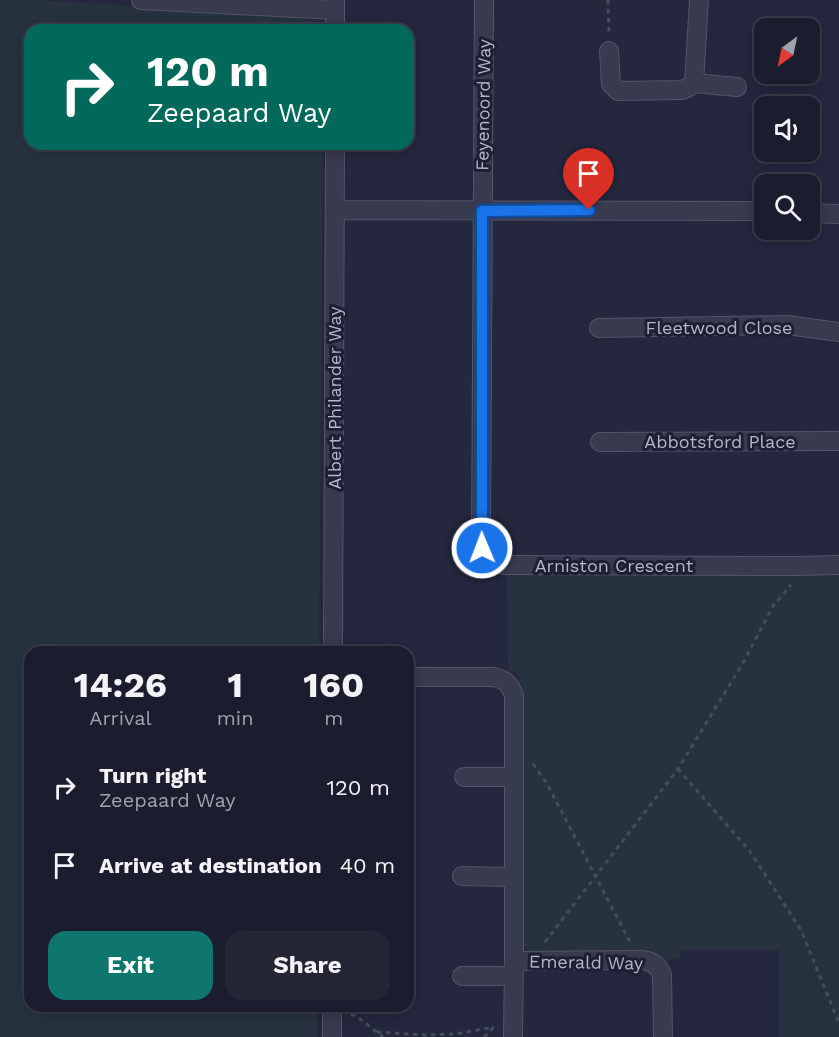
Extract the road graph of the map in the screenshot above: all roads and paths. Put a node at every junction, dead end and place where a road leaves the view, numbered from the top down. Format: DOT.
graph roads {
  1 [pos="141,0"];
  2 [pos="484,0"];
  3 [pos="608,0"];
  4 [pos="699,0"];
  5 [pos="201,2"];
  6 [pos="335,5"];
  7 [pos="335,24"];
  8 [pos="609,51"];
  9 [pos="693,82"];
  10 [pos="737,87"];
  11 [pos="335,150"];
  12 [pos="335,210"];
  13 [pos="839,210"];
  14 [pos="482,211"];
  15 [pos="754,211"];
  16 [pos="820,212"];
  17 [pos="599,328"];
  18 [pos="839,332"];
  19 [pos="839,441"];
  20 [pos="600,442"];
  21 [pos="839,565"];
  22 [pos="795,566"];
  23 [pos="333,646"];
  24 [pos="414,677"];
  25 [pos="514,745"];
  26 [pos="678,768"];
  27 [pos="464,777"];
  28 [pos="514,777"];
  29 [pos="596,875"];
  30 [pos="462,876"];
  31 [pos="514,877"];
  32 [pos="539,960"];
  33 [pos="639,960"];
  34 [pos="514,968"];
  35 [pos="462,976"];
  36 [pos="332,1012"];
  37 [pos="338,1012"];
  38 [pos="839,1023"];
  39 [pos="494,1027"];
  40 [pos="377,1032"];
  41 [pos="332,1037"];
  42 [pos="383,1037"];
  43 [pos="513,1037"];
  44 [pos="663,1037"];
  1 -- 5 [label="street"];
  2 -- 14 [label="street, Feyenoord Way"];
  3 -- 8 [label="path"];
  4 -- 9 [label="street"];
  5 -- 6 [label="street"];
  6 -- 7 [label="street"];
  8 -- 9 [label="street"];
  9 -- 10 [label="street"];
  11 -- 12 [label="street, Albert Philander Way"];
  12 -- 14 [label="street"];
  12 -- 23 [label="street, Albert Philander Way"];
  13 -- 16 [label="street"];
  14 -- 15 [label="street"];
  14 -- 22 [label="street, Arniston Crescent"];
  17 -- 18 [label="street, Fleetwood Close"];
  19 -- 20 [label="street, Abbotsford Place"];
  21 -- 22 [label="street, Arniston Crescent"];
  22 -- 26 [label="path"];
  24 -- 25 [label="street, Emerald Way"];
  25 -- 28 [label="street, Emerald Way"];
  25 -- 29 [label="path"];
  26 -- 29 [label="path"];
  26 -- 38 [label="path"];
  27 -- 28 [label="street"];
  28 -- 31 [label="street, Emerald Way"];
  29 -- 32 [label="path"];
  29 -- 33 [label="path"];
  30 -- 31 [label="street"];
  31 -- 34 [label="street, Emerald Way"];
  32 -- 33 [label="street, Emerald Way"];
  32 -- 34 [label="street, Emerald Way"];
  33 -- 44 [label="street, Emerald Way"];
  34 -- 35 [label="street, Emerald Way"];
  34 -- 43 [label="street, Emerald Way"];
  36 -- 41 [label="street"];
  37 -- 40 [label="path"];
  39 -- 40 [label="path"];
  40 -- 42 [label="path"];
}
